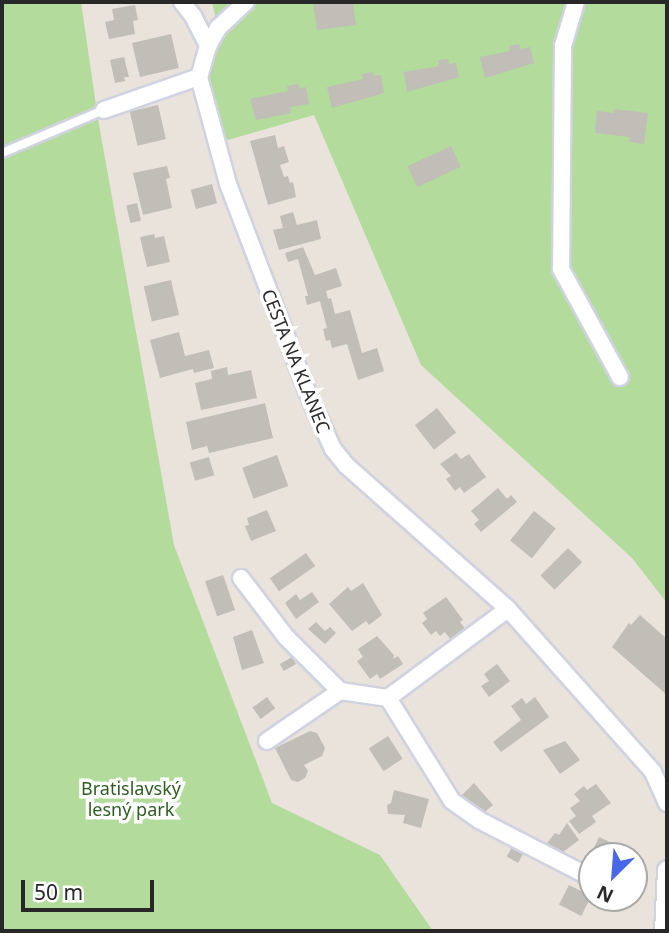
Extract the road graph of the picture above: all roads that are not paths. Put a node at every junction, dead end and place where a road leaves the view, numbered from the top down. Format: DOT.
graph roads {
  1 [pos="182,2"];
  2 [pos="246,2"];
  3 [pos="576,2"];
  4 [pos="208,46"];
  5 [pos="199,77"];
  6 [pos="104,110"];
  7 [pos="2,153"];
  8 [pos="620,377"];
  9 [pos="241,578"];
  10 [pos="508,609"];
  11 [pos="340,691"];
  12 [pos="388,698"];
  13 [pos="267,741"];
  14 [pos="667,803"];
  15 [pos="667,870"];
  16 [pos="578,871"];
  17 [pos="664,931"];
  1 -- 4 [label="street"];
  2 -- 4 [label="street"];
  3 -- 8 [label="street"];
  4 -- 5 [label="street"];
  5 -- 6 [label="street"];
  5 -- 10 [label="street, CESTA NA KLANEC"];
  6 -- 7 [label="lane"];
  9 -- 11 [label="street"];
  10 -- 12 [label="street"];
  10 -- 14 [label="street, CESTA NA KLANEC"];
  11 -- 12 [label="street"];
  11 -- 13 [label="street"];
  12 -- 16 [label="street"];
  15 -- 17 [label="street"];
}
